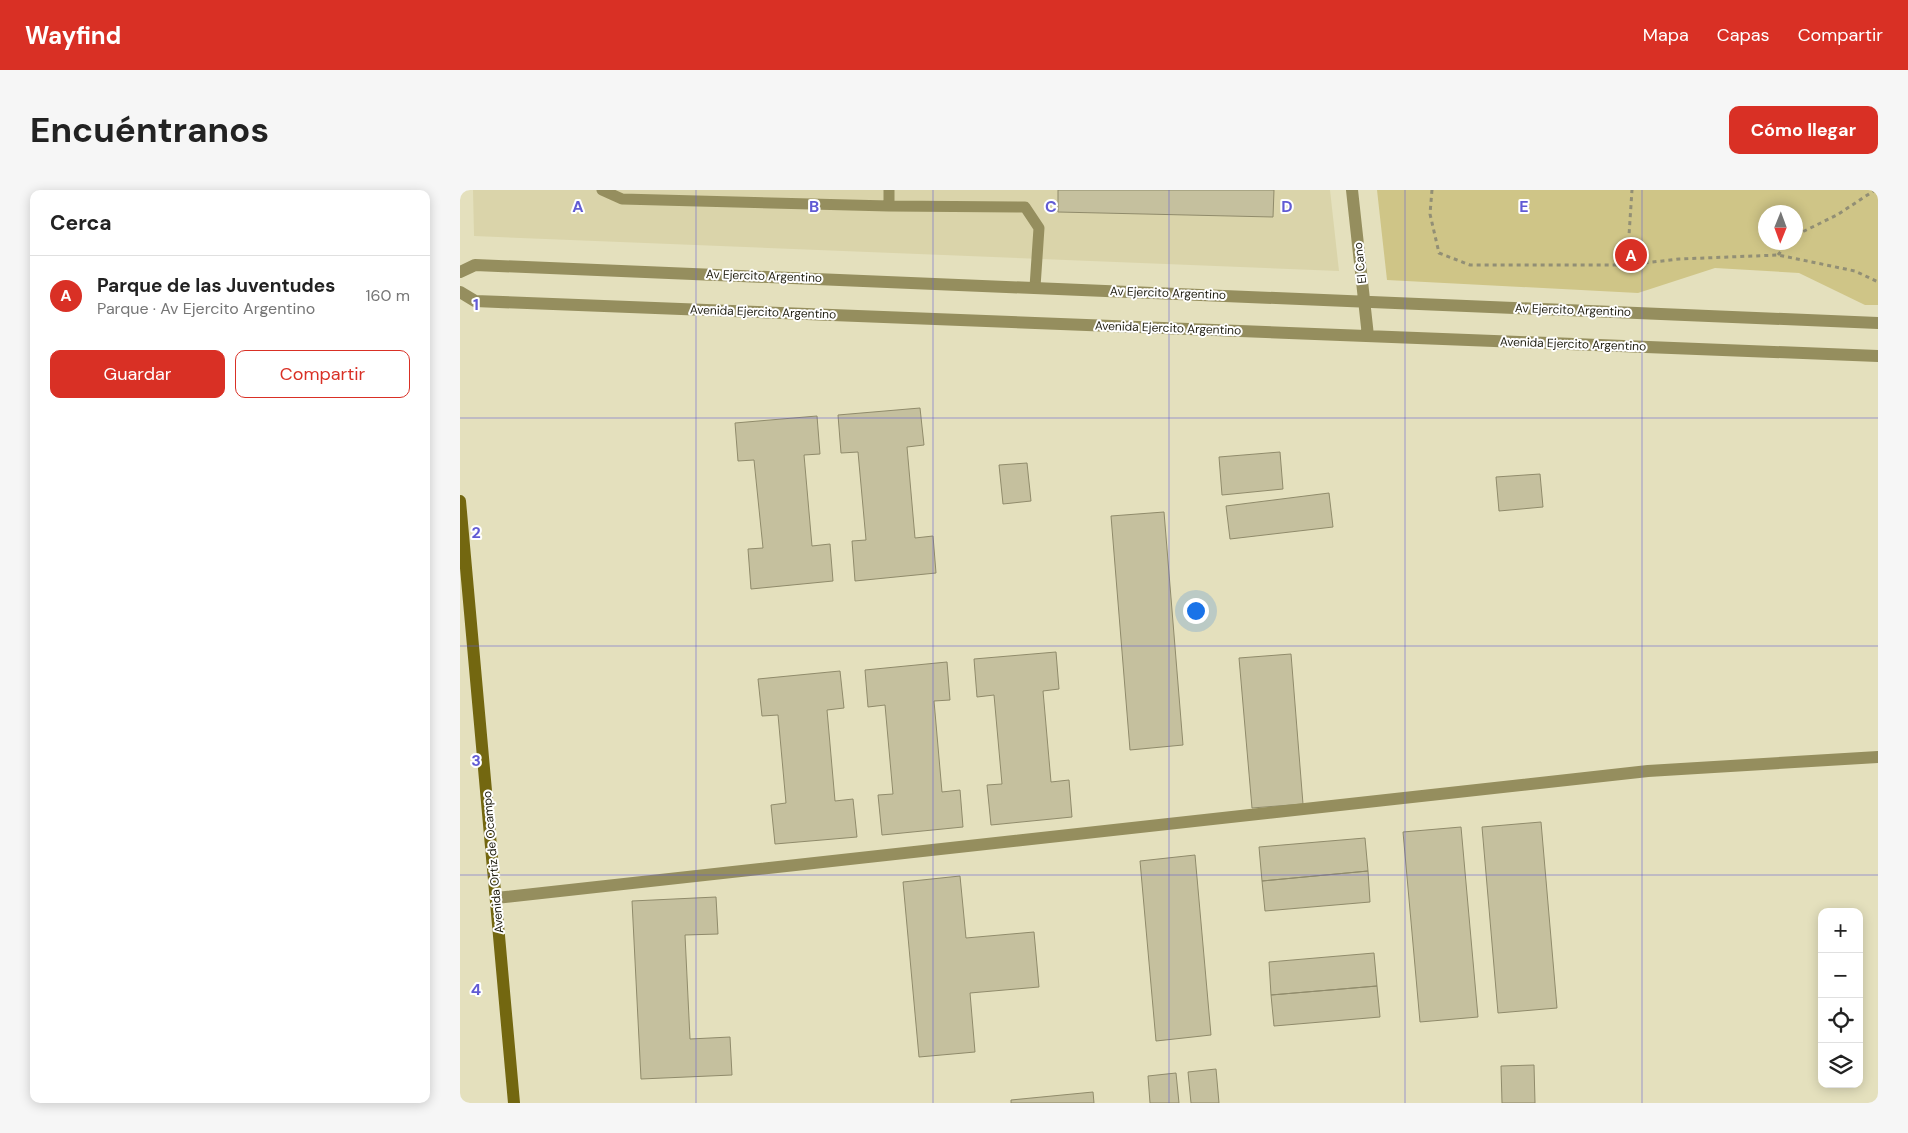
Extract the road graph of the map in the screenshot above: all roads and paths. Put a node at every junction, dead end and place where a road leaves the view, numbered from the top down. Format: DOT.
graph roads {
  1 [pos="602,190"];
  2 [pos="889,190"];
  3 [pos="1352,190"];
  4 [pos="1432,190"];
  5 [pos="1632,190"];
  6 [pos="1875,190"];
  7 [pos="889,206"];
  8 [pos="1803,231"];
  9 [pos="1782,250"];
  10 [pos="1778,256"];
  11 [pos="1627,265"];
  12 [pos="460,272"];
  13 [pos="1878,282"];
  14 [pos="1035,287"];
  15 [pos="460,292"];
  16 [pos="1364,300"];
  17 [pos="1878,323"];
  18 [pos="1368,336"];
  19 [pos="1878,356"];
  20 [pos="460,501"];
  21 [pos="464,601"];
  22 [pos="1878,757"];
  23 [pos="496,898"];
  24 [pos="514,1103"];
  1 -- 7 [label="lane"];
  2 -- 7 [label="lane"];
  3 -- 16 [label="street, El Cano"];
  4 -- 11 [label="path"];
  5 -- 11 [label="path"];
  6 -- 8 [label="path"];
  7 -- 14 [label="lane"];
  9 -- 10 [label="path"];
  10 -- 11 [label="path"];
  10 -- 13 [label="path"];
  12 -- 14 [label="street, Av Ejercito Argentino"];
  14 -- 16 [label="street, Av Ejercito Argentino"];
  15 -- 18 [label="street, Avenida Ejercito Argentino"];
  16 -- 17 [label="street, Av Ejercito Argentino"];
  16 -- 18 [label="street, El Cano"];
  18 -- 19 [label="street, Avenida Ejercito Argentino"];
  20 -- 21 [label="main road, Avenida Ortiz de Ocampo"];
  21 -- 23 [label="main road, Avenida Ortiz de Ocampo"];
  22 -- 23 [label="street"];
  23 -- 24 [label="main road, Avenida Ortiz de Ocampo"];
}
